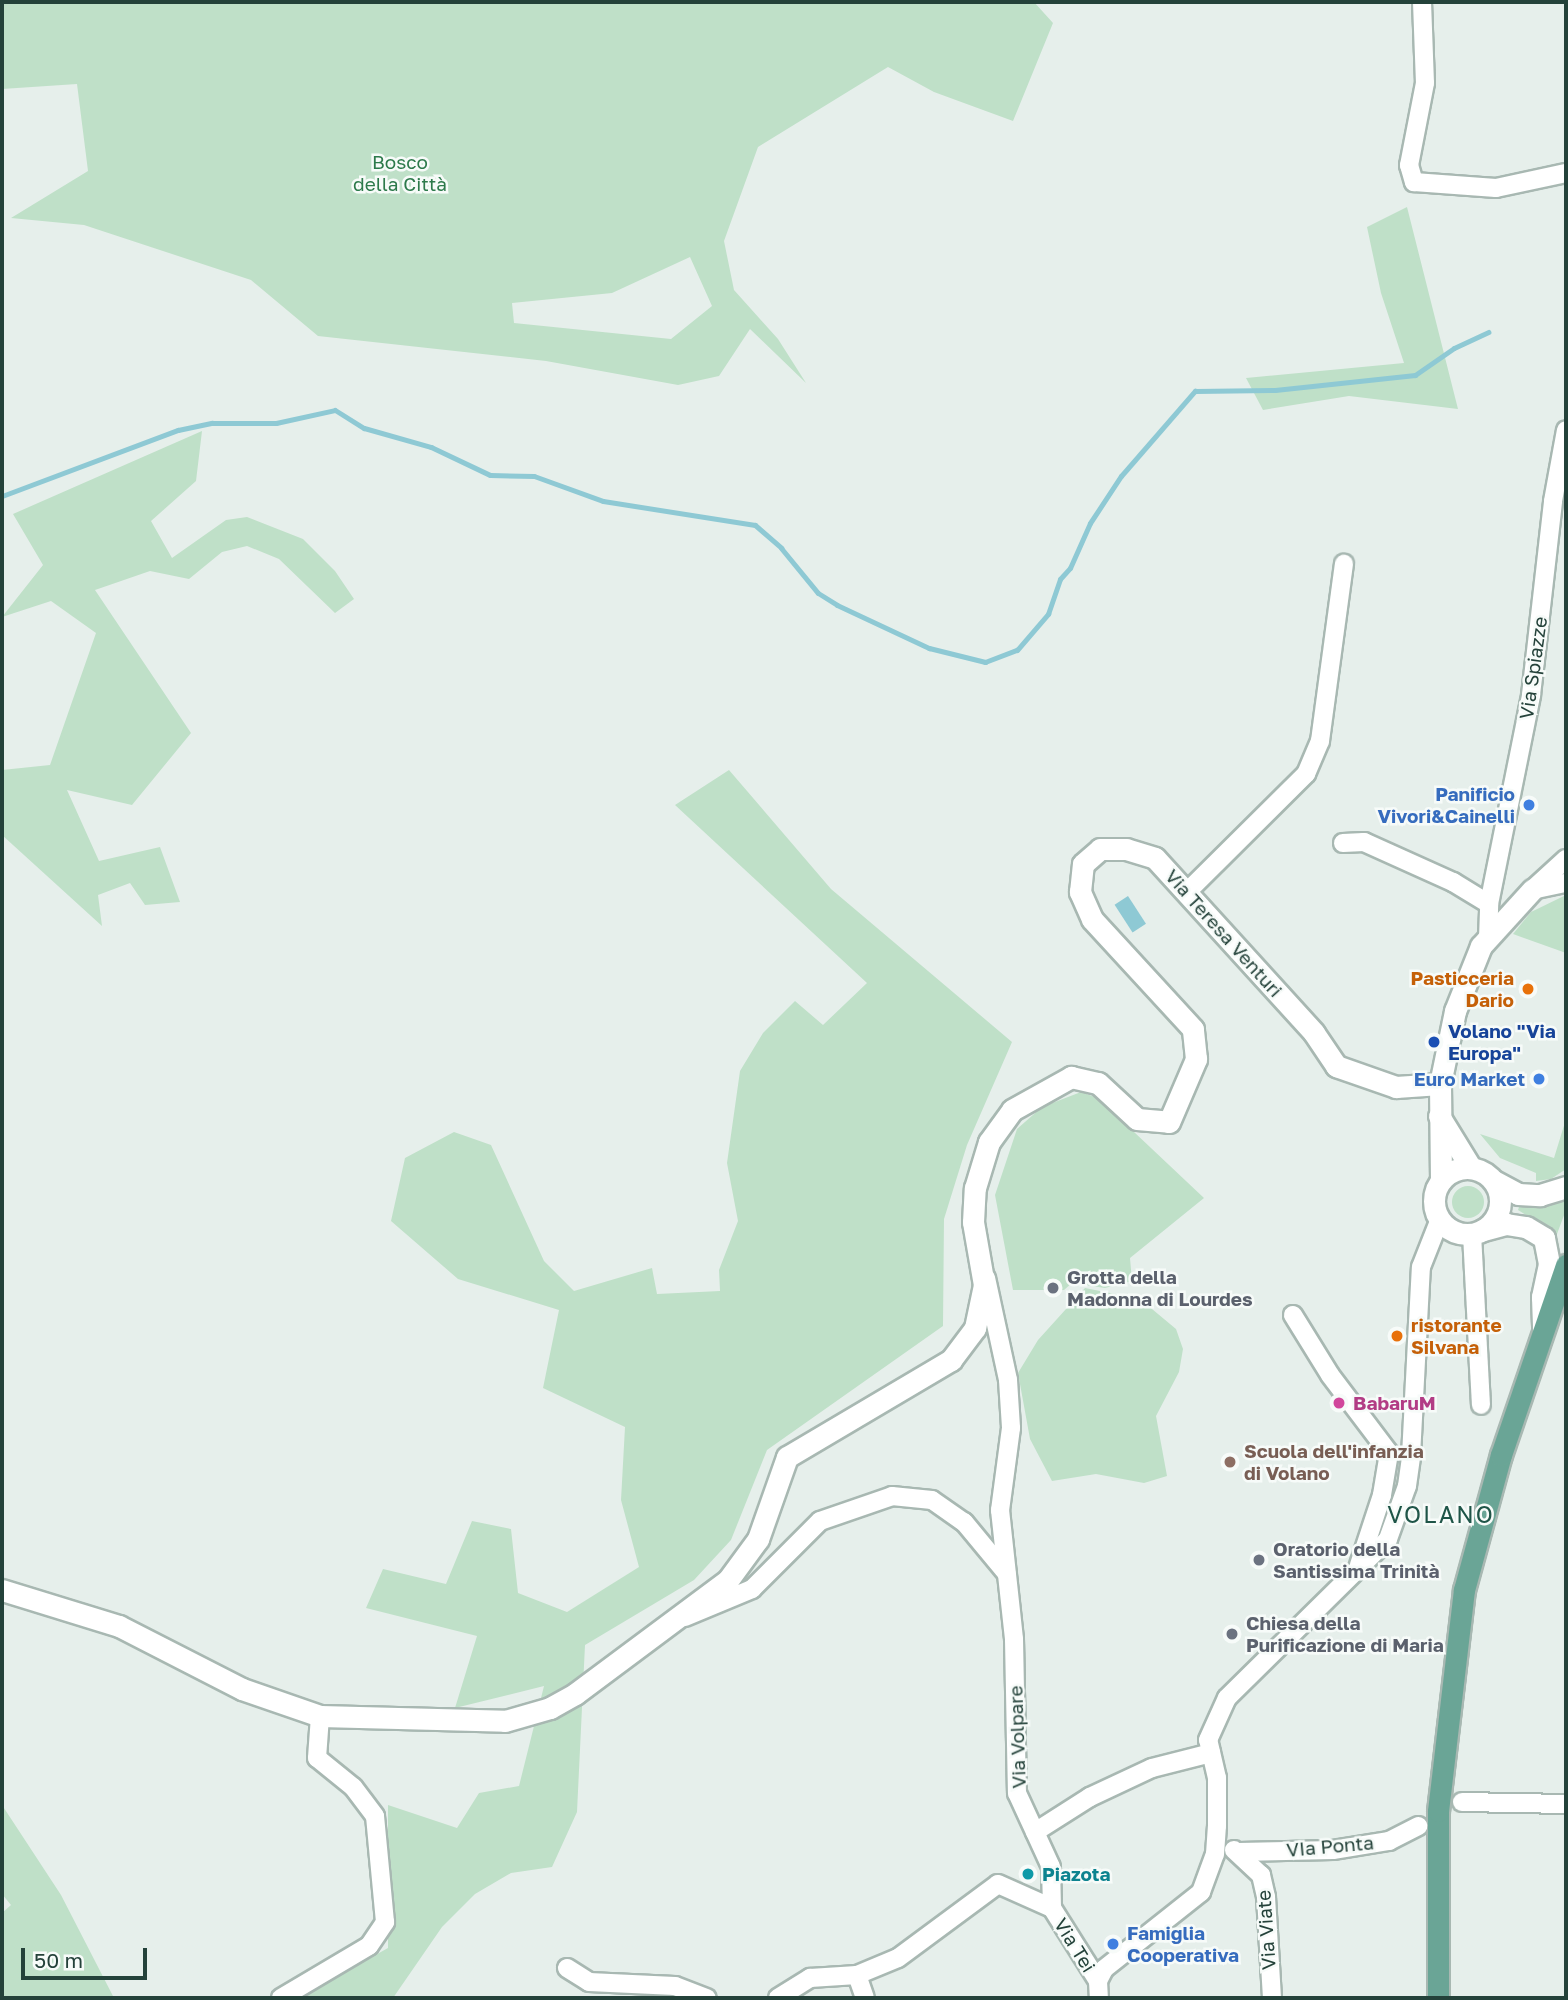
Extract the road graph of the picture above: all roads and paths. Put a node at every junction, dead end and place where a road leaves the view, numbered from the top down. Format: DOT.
graph roads {
  1 [pos="1422,2"];
  2 [pos="1566,173"];
  3 [pos="1566,430"];
  4 [pos="1344,564"];
  5 [pos="1343,843"];
  6 [pos="1566,859"];
  7 [pos="1566,883"];
  8 [pos="1532,890"];
  9 [pos="1187,892"];
  10 [pos="1489,904"];
  11 [pos="1489,939"];
  12 [pos="1440,1084"];
  13 [pos="1439,1115"];
  14 [pos="1471,1168"];
  15 [pos="1441,1180"];
  16 [pos="1494,1181"];
  17 [pos="1566,1187"];
  18 [pos="1440,1219"];
  19 [pos="1478,1232"];
  20 [pos="982,1260"];
  21 [pos="1566,1265"];
  22 [pos="1293,1315"];
  23 [pos="1543,1331"];
  24 [pos="1481,1405"];
  25 [pos="1359,1565"];
  26 [pos="1007,1574"];
  27 [pos="2,1590"];
  28 [pos="672,1618"];
  29 [pos="320,1716"];
  30 [pos="1211,1753"];
  31 [pos="1462,1802"];
  32 [pos="1566,1804"];
  33 [pos="1418,1826"];
  34 [pos="1035,1832"];
  35 [pos="1216,1844"];
  36 [pos="1238,1852"];
  37 [pos="1052,1908"];
  38 [pos="567,1968"];
  39 [pos="857,1976"];
  40 [pos="1099,1990"];
  41 [pos="281,1998"];
  42 [pos="706,1998"];
  43 [pos="778,1998"];
  44 [pos="865,1998"];
  45 [pos="1272,1998"];
  46 [pos="1438,1998"];
  1 -- 2 [label="street"];
  3 -- 10 [label="street, Via Spiazze"];
  4 -- 9 [label="street"];
  5 -- 10 [label="street"];
  6 -- 8 [label="street"];
  7 -- 8 [label="street"];
  8 -- 11 [label="street"];
  9 -- 12 [label="street, Via Teresa Venturi"];
  9 -- 20 [label="street, Via Teresa Venturi"];
  10 -- 11 [label="street, Via Spiazze"];
  11 -- 12 [label="street"];
  12 -- 13 [label="street"];
  13 -- 14 [label="street"];
  13 -- 15 [label="street"];
  14 -- 15 [label="street"];
  14 -- 16 [label="street"];
  15 -- 18 [label="street"];
  16 -- 17 [label="street"];
  16 -- 19 [label="street"];
  18 -- 19 [label="street"];
  18 -- 25 [label="street"];
  19 -- 23 [label="street"];
  19 -- 24 [label="street"];
  20 -- 26 [label="street, Via Volpare"];
  20 -- 28 [label="street"];
  21 -- 23 [label="main road"];
  22 -- 25 [label="street"];
  23 -- 46 [label="main road"];
  25 -- 30 [label="street"];
  26 -- 28 [label="street"];
  26 -- 34 [label="street, Via Volpare"];
  27 -- 29 [label="street"];
  28 -- 29 [label="street"];
  29 -- 41 [label="street"];
  30 -- 34 [label="street"];
  30 -- 35 [label="street"];
  31 -- 32 [label="street"];
  33 -- 36 [label="street, VIa Ponta"];
  34 -- 37 [label="street, Via Tei"];
  35 -- 36 [label="street, Via Viate"];
  35 -- 40 [label="street"];
  36 -- 45 [label="street, Via Viate"];
  37 -- 39 [label="street, Via Tei"];
  37 -- 40 [label="street, Via Tei"];
  38 -- 42 [label="street"];
  39 -- 43 [label="street"];
  39 -- 44 [label="street"];
}
